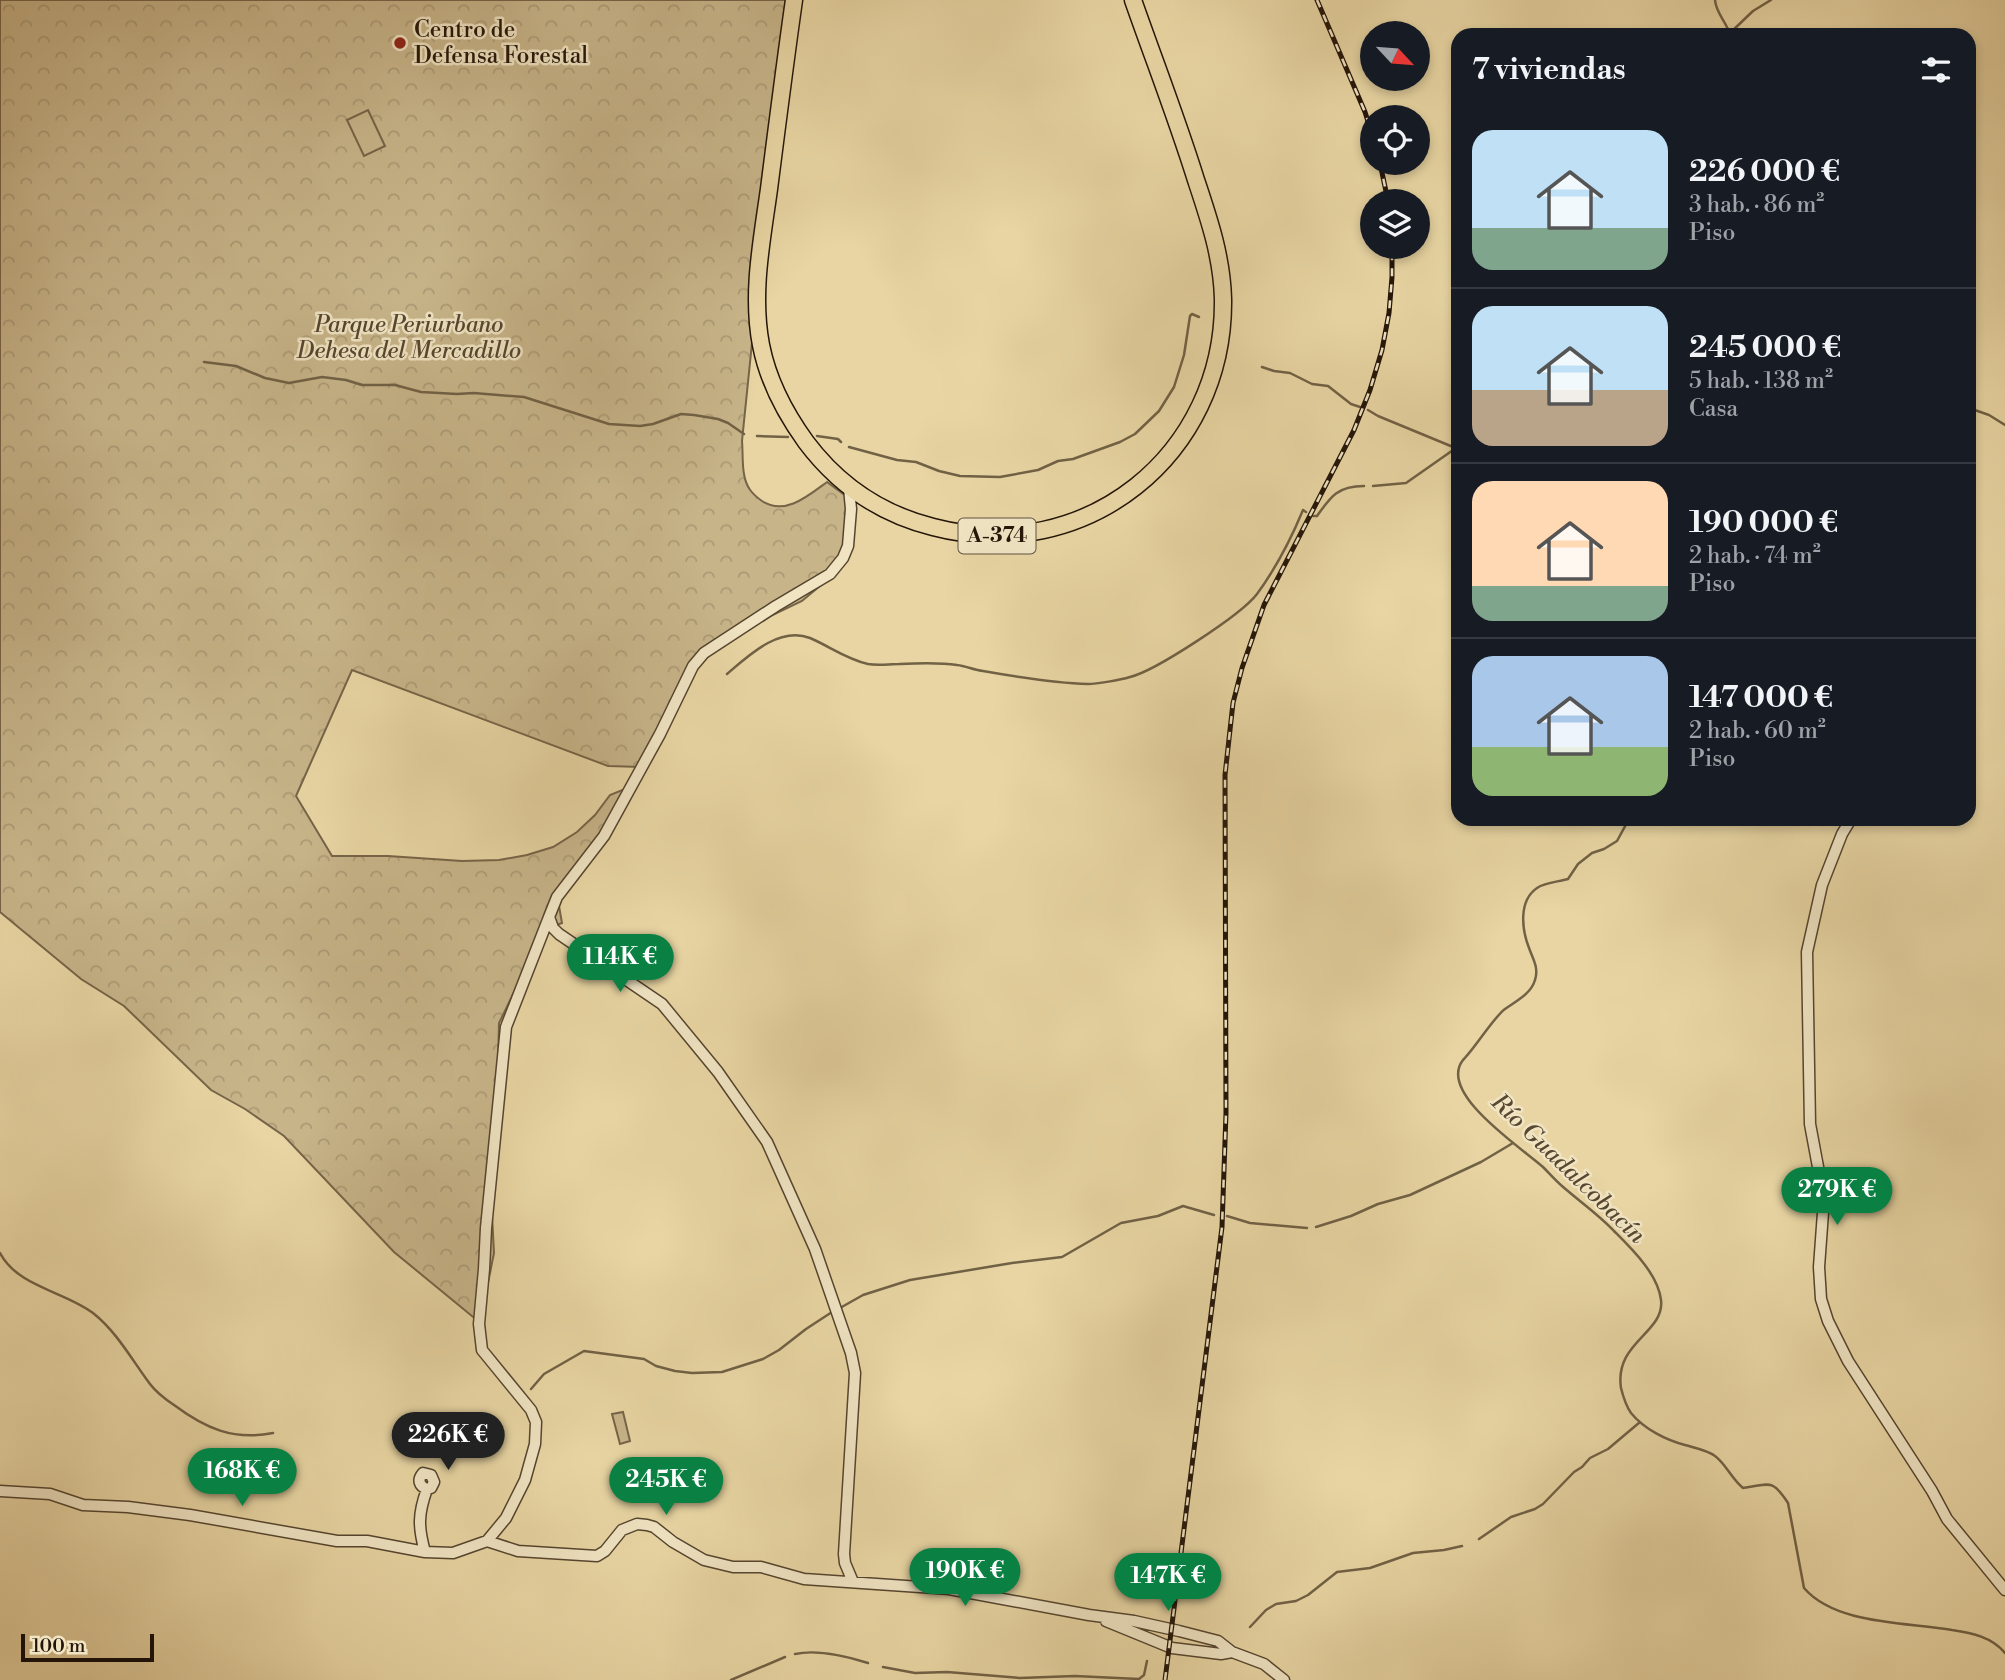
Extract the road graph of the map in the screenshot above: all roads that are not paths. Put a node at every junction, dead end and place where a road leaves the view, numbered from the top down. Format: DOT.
graph roads {
  1 [pos="793,0"];
  2 [pos="1133,0"];
  3 [pos="849,488"];
  4 [pos="1846,826"];
  5 [pos="549,917"];
  6 [pos="427,1489"];
  7 [pos="0,1491"];
  8 [pos="487,1541"];
  9 [pos="425,1552"];
  10 [pos="853,1582"];
  11 [pos="2005,1590"];
  12 [pos="1089,1615"];
  13 [pos="1232,1652"];
  14 [pos="1279,1678"];
  1 -- 3 [label="main road, A-374"];
  2 -- 3 [label="main road, A-374"];
  3 -- 5 [label="street"];
  4 -- 11 [label="street"];
  5 -- 8 [label="street"];
  5 -- 10 [label="street"];
  6 -- 9 [label="street"];
  7 -- 9 [label="street"];
  8 -- 9 [label="street"];
  8 -- 10 [label="street"];
  10 -- 12 [label="street"];
  12 -- 13 [label="street"];
  12 -- 13 [label="street"];
  13 -- 14 [label="street"];
}
